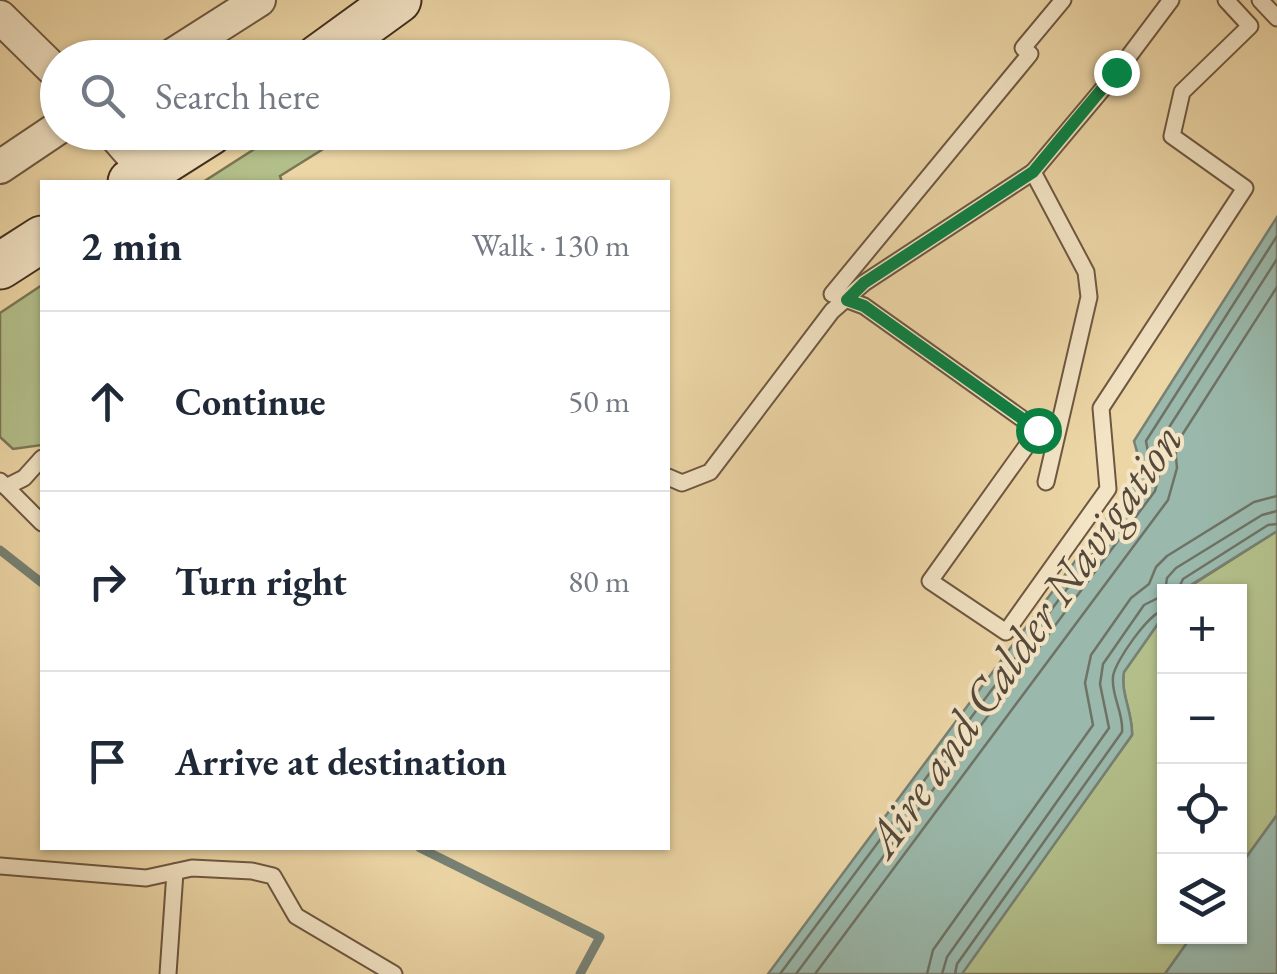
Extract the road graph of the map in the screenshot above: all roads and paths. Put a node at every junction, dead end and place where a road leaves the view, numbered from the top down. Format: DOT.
graph roads {
  1 [pos="260,0"];
  2 [pos="398,0"];
  3 [pos="1062,0"];
  4 [pos="1171,0"];
  5 [pos="1226,0"];
  6 [pos="1260,0"];
  7 [pos="0,16"];
  8 [pos="1277,18"];
  9 [pos="197,40"];
  10 [pos="343,40"];
  11 [pos="40,56"];
  12 [pos="40,140"];
  13 [pos="123,150"];
  14 [pos="182,150"];
  15 [pos="0,167"];
  16 [pos="1033,172"];
  17 [pos="139,178"];
  18 [pos="40,240"];
  19 [pos="0,266"];
  20 [pos="847,300"];
  21 [pos="40,460"];
  22 [pos="670,479"];
  23 [pos="1046,482"];
  24 [pos="3,484"];
  25 [pos="40,521"];
  26 [pos="0,866"];
  27 [pos="176,872"];
  28 [pos="168,974"];
  29 [pos="394,974"];
  1 -- 9 [label="street"];
  2 -- 10 [label="main road"];
  3 -- 20 [label="lane"];
  4 -- 16 [label="lane"];
  5 -- 20 [label="lane"];
  6 -- 8 [label="lane"];
  7 -- 11 [label="street"];
  12 -- 15 [label="street"];
  13 -- 17 [label="street"];
  14 -- 17 [label="main road"];
  16 -- 20 [label="lane"];
  16 -- 23 [label="lane"];
  18 -- 19 [label="main road"];
  20 -- 22 [label="lane"];
  21 -- 24 [label="lane"];
  24 -- 25 [label="lane"];
  26 -- 27 [label="lane"];
  27 -- 28 [label="lane"];
  27 -- 29 [label="lane"];
}
